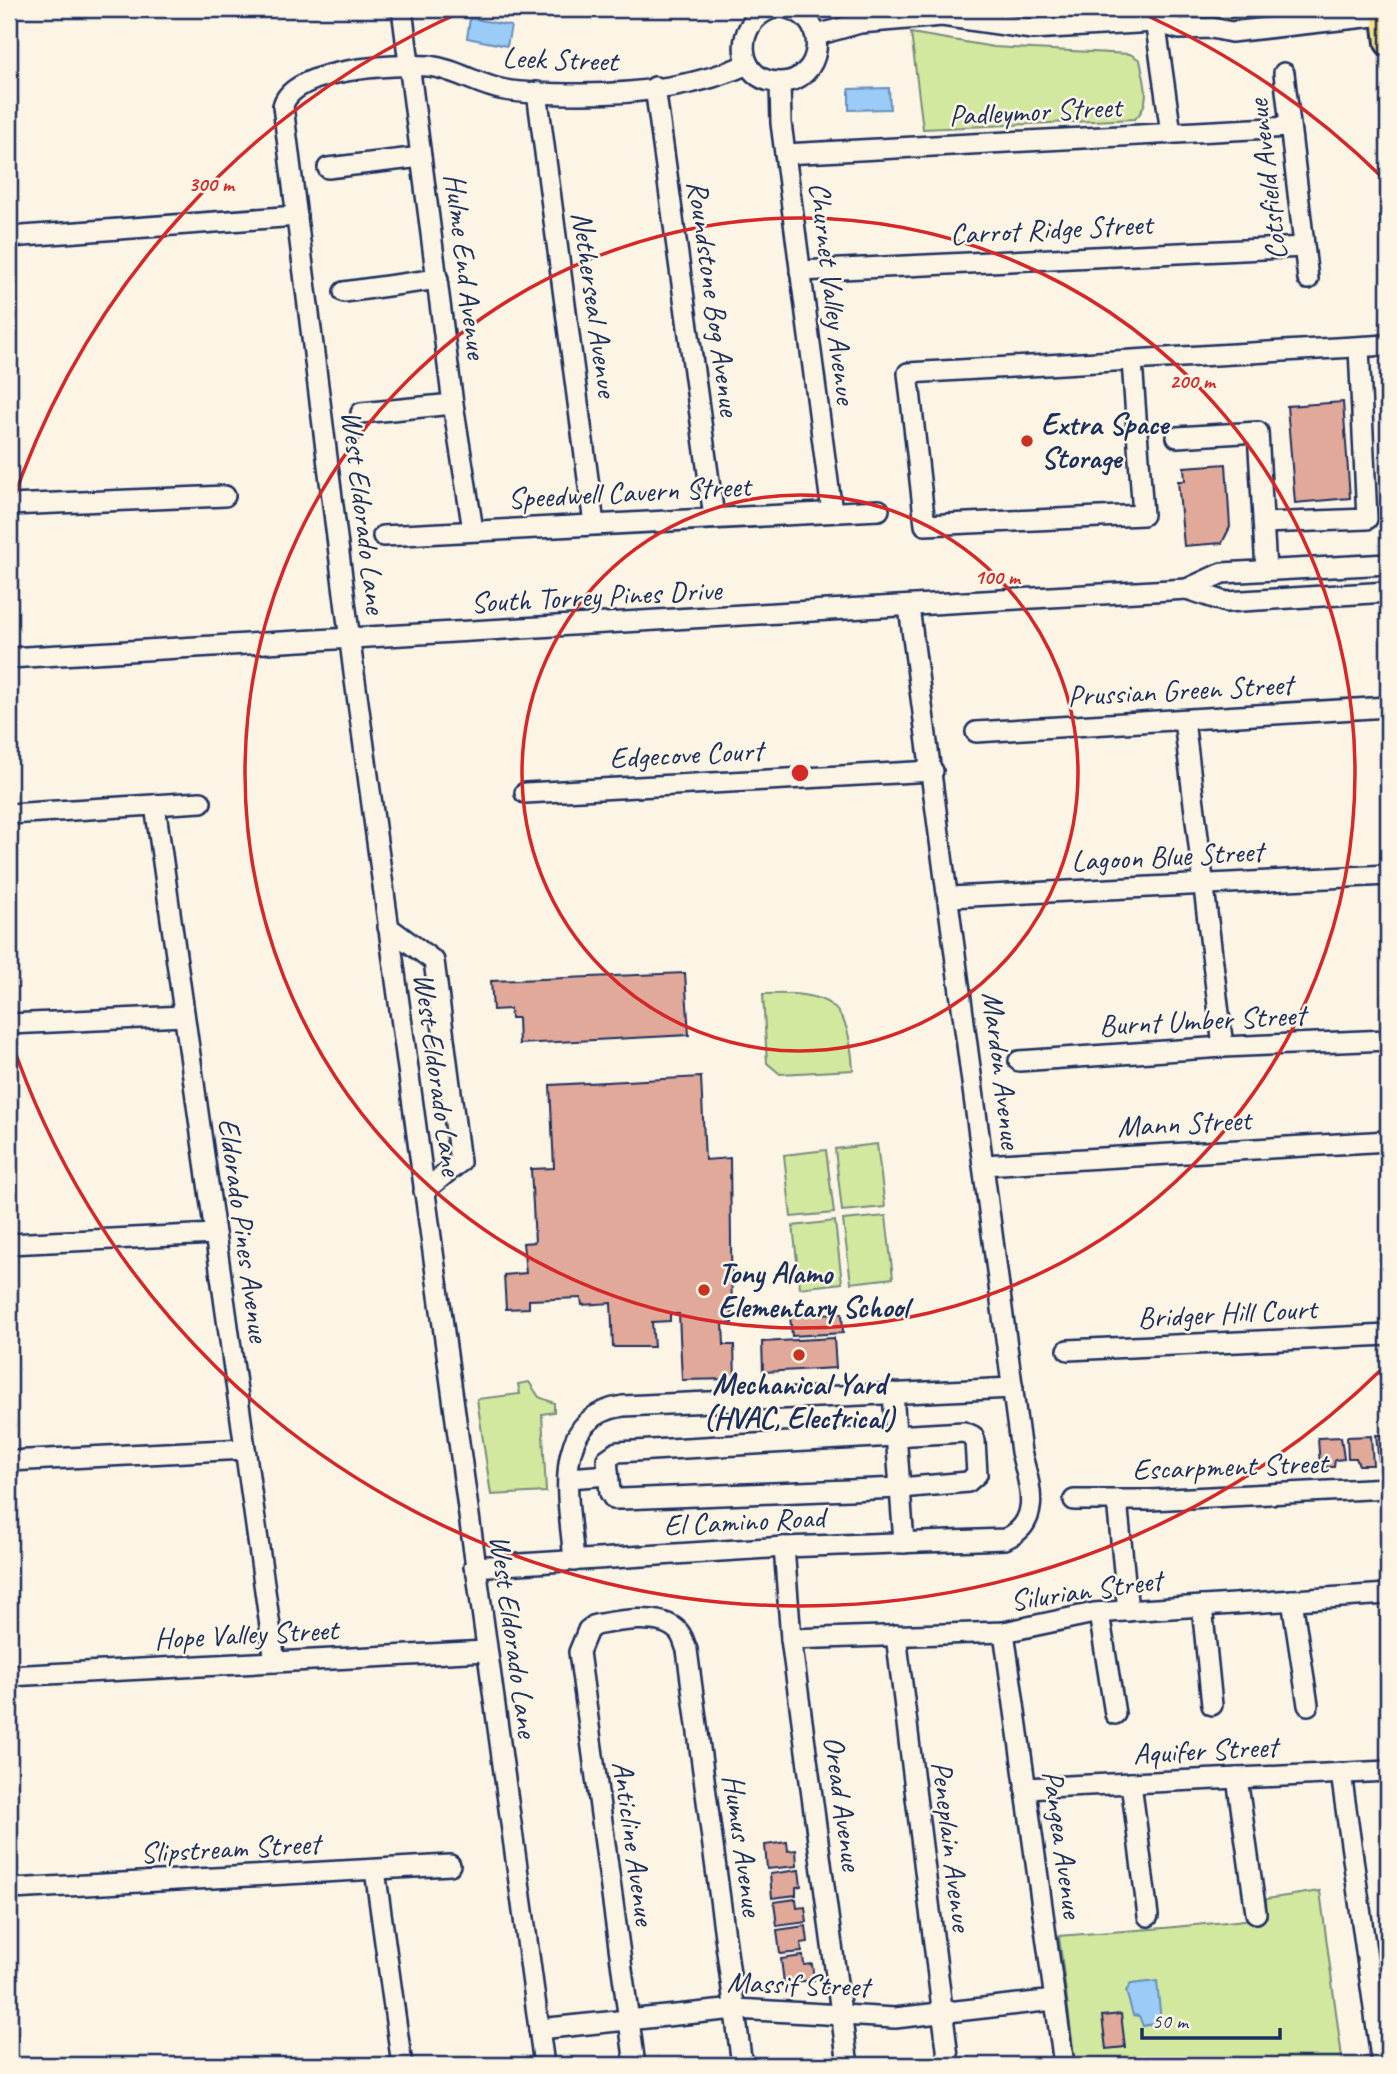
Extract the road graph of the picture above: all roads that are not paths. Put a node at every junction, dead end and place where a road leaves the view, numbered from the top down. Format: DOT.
graph roads {
  1 [pos="402,9"];
  2 [pos="771,9"];
  3 [pos="790,9"];
  4 [pos="1174,9"];
  5 [pos="1384,12"];
  6 [pos="915,13"];
  7 [pos="1154,15"];
  8 [pos="1031,19"];
  9 [pos="817,35"];
  10 [pos="1388,43"];
  11 [pos="748,64"];
  12 [pos="409,67"];
  13 [pos="1284,73"];
  14 [pos="780,83"];
  15 [pos="655,87"];
  16 [pos="290,92"];
  17 [pos="537,92"];
  18 [pos="1289,127"];
  19 [pos="1171,133"];
  20 [pos="785,154"];
  21 [pos="421,157"];
  22 [pos="328,167"];
  23 [pos="297,216"];
  24 [pos="9,237"];
  25 [pos="1304,247"];
  26 [pos="800,271"];
  27 [pos="438,279"];
  28 [pos="1308,279"];
  29 [pos="344,292"];
  30 [pos="1388,345"];
  31 [pos="1359,348"];
  32 [pos="1132,361"];
  33 [pos="453,404"];
  34 [pos="361,413"];
  35 [pos="1177,437"];
  36 [pos="225,496"];
  37 [pos="9,505"];
  38 [pos="879,510"];
  39 [pos="832,512"];
  40 [pos="714,517"];
  41 [pos="1264,523"];
  42 [pos="594,524"];
  43 [pos="474,530"];
  44 [pos="383,536"];
  45 [pos="1388,564"];
  46 [pos="1266,570"];
  47 [pos="1187,589"];
  48 [pos="1388,592"];
  49 [pos="909,607"];
  50 [pos="349,639"];
  51 [pos="9,658"];
  52 [pos="1388,707"];
  53 [pos="1184,720"];
  54 [pos="976,732"];
  55 [pos="933,771"];
  56 [pos="525,793"];
  57 [pos="201,802"];
  58 [pos="155,805"];
  59 [pos="9,814"];
  60 [pos="1388,875"];
  61 [pos="1205,884"];
  62 [pos="950,897"];
  63 [pos="388,927"];
  64 [pos="184,1016"];
  65 [pos="9,1024"];
  66 [pos="1388,1040"];
  67 [pos="1223,1047"];
  68 [pos="1019,1061"];
  69 [pos="1388,1141"];
  70 [pos="984,1165"];
  71 [pos="424,1191"];
  72 [pos="215,1234"];
  73 [pos="9,1244"];
  74 [pos="1388,1335"];
  75 [pos="1068,1350"];
  76 [pos="1013,1388"];
  77 [pos="893,1393"];
  78 [pos="896,1436"];
  79 [pos="245,1449"];
  80 [pos="9,1461"];
  81 [pos="608,1475"];
  82 [pos="569,1478"];
  83 [pos="900,1488"];
  84 [pos="1388,1488"];
  85 [pos="1074,1500"];
  86 [pos="1117,1500"];
  87 [pos="1015,1535"];
  88 [pos="904,1543"];
  89 [pos="785,1547"];
  90 [pos="574,1561"];
  91 [pos="474,1567"];
  92 [pos="1388,1594"];
  93 [pos="1293,1600"];
  94 [pos="1202,1606"];
  95 [pos="1128,1611"];
  96 [pos="1099,1613"];
  97 [pos="588,1630"];
  98 [pos="1004,1632"];
  99 [pos="896,1635"];
  100 [pos="791,1639"];
  101 [pos="486,1651"];
  102 [pos="275,1662"];
  103 [pos="9,1676"];
  104 [pos="1308,1705"];
  105 [pos="1212,1706"];
  106 [pos="1115,1714"];
  107 [pos="1388,1771"];
  108 [pos="1341,1773"];
  109 [pos="1237,1778"];
  110 [pos="1131,1783"];
  111 [pos="1025,1788"];
  112 [pos="450,1865"];
  113 [pos="375,1870"];
  114 [pos="12,1889"];
  115 [pos="1256,1913"];
  116 [pos="1148,1916"];
  117 [pos="1054,2000"];
  118 [pos="734,2009"];
  119 [pos="943,2012"];
  120 [pos="842,2017"];
  121 [pos="628,2019"];
  122 [pos="539,2029"];
  123 [pos="402,2065"];
  124 [pos="544,2065"];
  125 [pos="635,2065"];
  126 [pos="742,2065"];
  127 [pos="848,2065"];
  128 [pos="949,2065"];
  129 [pos="1063,2065"];
  130 [pos="1382,2065"];
  1 -- 12 [label="street, Hulme End Avenue"];
  2 -- 11 [label="street"];
  3 -- 9 [label="street"];
  4 -- 7 [label="street"];
  5 -- 7 [label="street"];
  5 -- 10 [label="main road"];
  6 -- 8 [label="street"];
  6 -- 9 [label="street"];
  7 -- 8 [label="street"];
  7 -- 19 [label="street"];
  9 -- 14 [label="street"];
  11 -- 14 [label="street"];
  11 -- 15 [label="street, Leek Street"];
  12 -- 16 [label="street, Leek Street"];
  12 -- 17 [label="street, Leek Street"];
  12 -- 21 [label="street, Hulme End Avenue"];
  13 -- 18 [label="street, Cotsfield Avenue"];
  14 -- 20 [label="street, Churnet Valley Avenue"];
  15 -- 17 [label="street, Leek Street"];
  15 -- 40 [label="street, Roundstone Bog Avenue"];
  16 -- 23 [label="street, West Eldorado Lane"];
  17 -- 42 [label="street, Netherseal Avenue"];
  18 -- 19 [label="street, Padleymor Street"];
  18 -- 25 [label="street, Cotsfield Avenue"];
  19 -- 20 [label="street, Padleymor Street"];
  20 -- 26 [label="street, Churnet Valley Avenue"];
  21 -- 22 [label="street"];
  21 -- 27 [label="street, Hulme End Avenue"];
  23 -- 24 [label="street"];
  23 -- 50 [label="street, West Eldorado Lane"];
  25 -- 26 [label="street, Carrot Ridge Street"];
  25 -- 28 [label="street, Cotsfield Avenue"];
  26 -- 39 [label="street, Churnet Valley Avenue"];
  27 -- 29 [label="street"];
  27 -- 33 [label="street, Hulme End Avenue"];
  30 -- 31 [label="street"];
  31 -- 32 [label="street"];
  31 -- 41 [label="street"];
  32 -- 32 [label="street"];
  33 -- 34 [label="street"];
  33 -- 43 [label="street, Hulme End Avenue"];
  35 -- 41 [label="street"];
  36 -- 37 [label="street"];
  38 -- 39 [label="street, Speedwell Cavern Street"];
  39 -- 40 [label="street, Speedwell Cavern Street"];
  40 -- 42 [label="street, Speedwell Cavern Street"];
  41 -- 46 [label="street"];
  42 -- 43 [label="street, Speedwell Cavern Street"];
  43 -- 44 [label="street, Speedwell Cavern Street"];
  45 -- 46 [label="street, South Torrey Pines Drive"];
  46 -- 47 [label="street, South Torrey Pines Drive"];
  47 -- 48 [label="street, South Torrey Pines Drive"];
  47 -- 49 [label="street, South Torrey Pines Drive"];
  49 -- 50 [label="street, South Torrey Pines Drive"];
  49 -- 55 [label="street, Mardon Avenue"];
  50 -- 51 [label="street, South Torrey Pines Drive"];
  50 -- 63 [label="street, West Eldorado Lane"];
  52 -- 53 [label="street, Prussian Green Street"];
  53 -- 54 [label="street, Prussian Green Street"];
  53 -- 61 [label="street"];
  55 -- 56 [label="street, Edgecove Court"];
  55 -- 62 [label="street, Mardon Avenue"];
  57 -- 58 [label="street"];
  58 -- 59 [label="street"];
  58 -- 64 [label="street, Eldorado Pines Avenue"];
  60 -- 61 [label="street, Lagoon Blue Street"];
  61 -- 62 [label="street, Lagoon Blue Street"];
  61 -- 67 [label="street"];
  62 -- 70 [label="street, Mardon Avenue"];
  63 -- 71 [label="street, West Eldorado Lane"];
  63 -- 71 [label="street"];
  64 -- 65 [label="street"];
  64 -- 72 [label="street, Eldorado Pines Avenue"];
  66 -- 67 [label="street, Burnt Umber Street"];
  67 -- 68 [label="street, Burnt Umber Street"];
  69 -- 70 [label="street, Mann Street"];
  70 -- 76 [label="street, Mardon Avenue"];
  71 -- 91 [label="street, West Eldorado Lane"];
  72 -- 73 [label="street"];
  72 -- 79 [label="street, Eldorado Pines Avenue"];
  74 -- 75 [label="street, Bridger Hill Court"];
  76 -- 77 [label="street"];
  76 -- 87 [label="street, Mardon Avenue"];
  77 -- 78 [label="street"];
  77 -- 82 [label="street"];
  78 -- 81 [label="street"];
  78 -- 83 [label="street"];
  78 -- 83 [label="street"];
  79 -- 80 [label="street"];
  79 -- 102 [label="street, Eldorado Pines Avenue"];
  81 -- 82 [label="street"];
  81 -- 83 [label="street"];
  82 -- 90 [label="street"];
  83 -- 88 [label="street"];
  84 -- 86 [label="street, Escarpment Street"];
  85 -- 86 [label="street, Escarpment Street"];
  86 -- 95 [label="street"];
  87 -- 88 [label="street, El Camino Road"];
  88 -- 89 [label="street, El Camino Road"];
  89 -- 90 [label="street, El Camino Road"];
  89 -- 100 [label="street, Oread Avenue"];
  90 -- 91 [label="street, El Camino Road"];
  91 -- 101 [label="street, West Eldorado Lane"];
  92 -- 93 [label="street, Silurian Street"];
  93 -- 94 [label="street, Silurian Street"];
  93 -- 104 [label="street"];
  94 -- 95 [label="street, Silurian Street"];
  94 -- 105 [label="street"];
  95 -- 96 [label="street, Silurian Street"];
  96 -- 98 [label="street, Silurian Street"];
  96 -- 106 [label="street"];
  97 -- 118 [label="street, Humus Avenue"];
  97 -- 121 [label="street, Anticline Avenue"];
  98 -- 99 [label="street, Silurian Street"];
  98 -- 111 [label="street, Pangea Avenue"];
  99 -- 100 [label="street, Silurian Street"];
  99 -- 119 [label="street, Peneplain Avenue"];
  100 -- 120 [label="street, Oread Avenue"];
  101 -- 102 [label="street, Hope Valley Street"];
  101 -- 122 [label="street, West Eldorado Lane"];
  102 -- 103 [label="street, Hope Valley Street"];
  107 -- 108 [label="street, Aquifer Street"];
  108 -- 109 [label="street, Aquifer Street"];
  108 -- 130 [label="street"];
  109 -- 110 [label="street, Aquifer Street"];
  109 -- 115 [label="street"];
  110 -- 111 [label="street, Aquifer Street"];
  110 -- 116 [label="street"];
  111 -- 117 [label="street, Pangea Avenue"];
  112 -- 113 [label="street, Slipstream Street"];
  113 -- 114 [label="street, Slipstream Street"];
  113 -- 123 [label="street"];
  117 -- 119 [label="street, Massif Street"];
  117 -- 129 [label="street, Pangea Avenue"];
  118 -- 120 [label="street, Massif Street"];
  118 -- 121 [label="street, Massif Street"];
  118 -- 126 [label="street, Humus Avenue"];
  119 -- 120 [label="street, Massif Street"];
  119 -- 128 [label="street, Peneplain Avenue"];
  120 -- 127 [label="street, Oread Avenue"];
  121 -- 122 [label="street, Massif Street"];
  121 -- 125 [label="street, Anticline Avenue"];
  122 -- 124 [label="street, West Eldorado Lane"];
}
